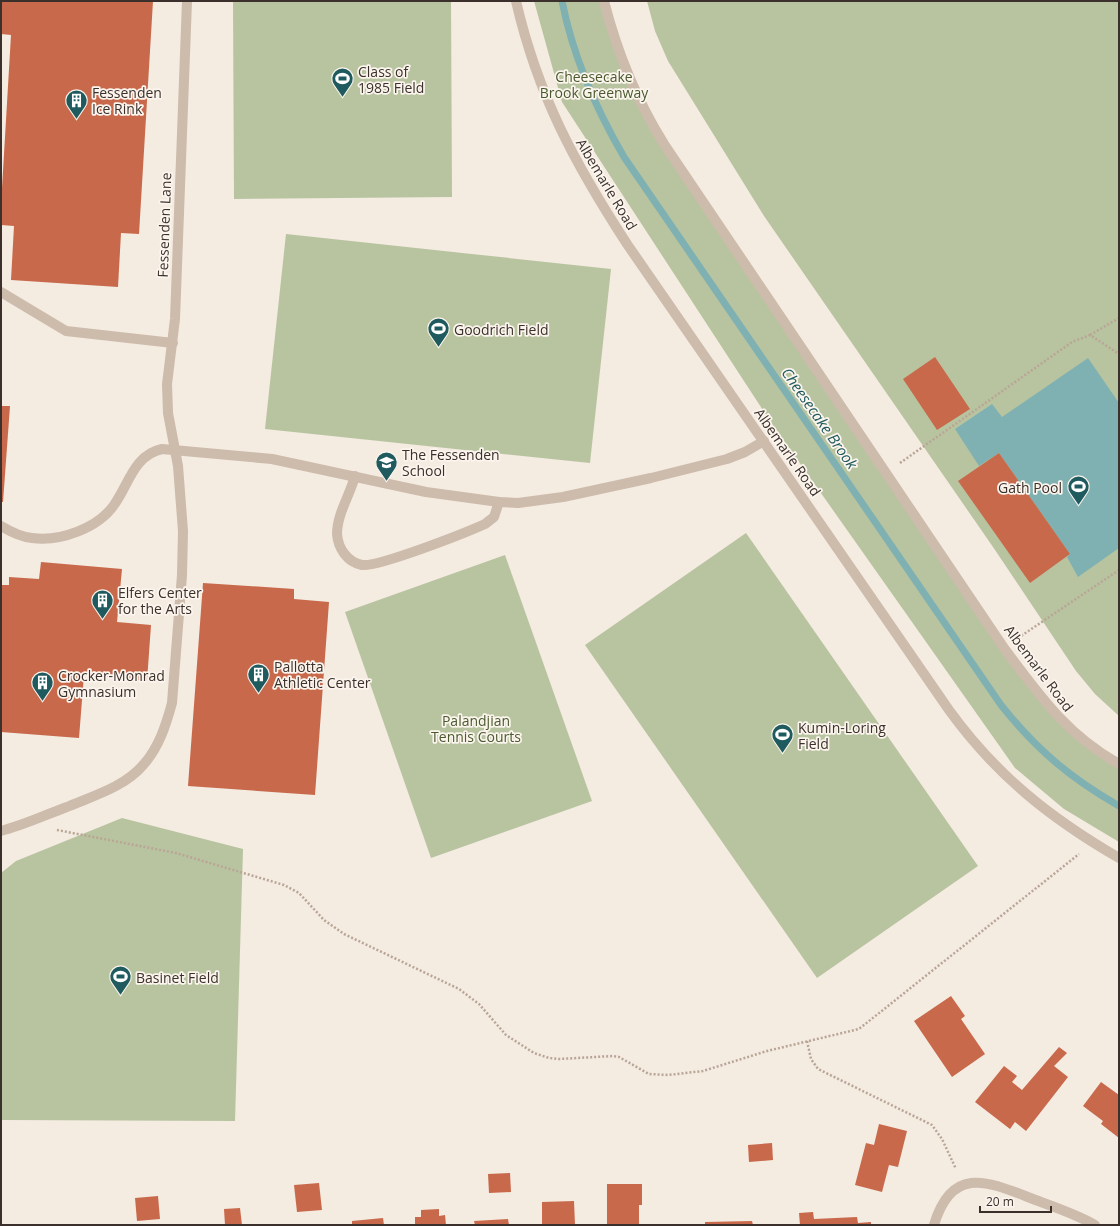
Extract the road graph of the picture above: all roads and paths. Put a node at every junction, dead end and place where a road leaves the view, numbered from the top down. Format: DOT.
graph roads {
  1 [pos="187,1"];
  2 [pos="516,1"];
  3 [pos="604,1"];
  4 [pos="1,292"];
  5 [pos="1119,318"];
  6 [pos="1090,335"];
  7 [pos="173,343"];
  8 [pos="1119,354"];
  9 [pos="764,441"];
  10 [pos="175,450"];
  11 [pos="886,473"];
  12 [pos="355,476"];
  13 [pos="499,502"];
  14 [pos="1,526"];
  15 [pos="1119,570"];
  16 [pos="1004,648"];
  17 [pos="1119,764"];
  18 [pos="52,829"];
  19 [pos="1,831"];
  20 [pos="1088,840"];
  21 [pos="1119,858"];
  22 [pos="807,1042"];
  23 [pos="963,1185"];
  24 [pos="934,1225"];
  25 [pos="1095,1225"];
  1 -- 7 [label="street, Fessenden Lane"];
  2 -- 9 [label="street, Albemarle Road"];
  3 -- 11 [label="street, Albemarle Road"];
  4 -- 7 [label="street"];
  5 -- 6 [label="path"];
  6 -- 8 [label="path"];
  6 -- 11 [label="path"];
  7 -- 10 [label="street, Fessenden Lane"];
  9 -- 13 [label="street"];
  9 -- 20 [label="street, Albemarle Road"];
  10 -- 12 [label="street"];
  10 -- 14 [label="street"];
  10 -- 19 [label="street, Fessenden Lane"];
  11 -- 16 [label="street, Albemarle Road"];
  12 -- 13 [label="street"];
  12 -- 13 [label="street"];
  15 -- 16 [label="path"];
  16 -- 17 [label="street, Albemarle Road"];
  18 -- 22 [label="path"];
  20 -- 21 [label="street, Albemarle Road"];
  20 -- 22 [label="path"];
  22 -- 23 [label="path"];
  23 -- 24 [label="street"];
  23 -- 25 [label="street"];
}
